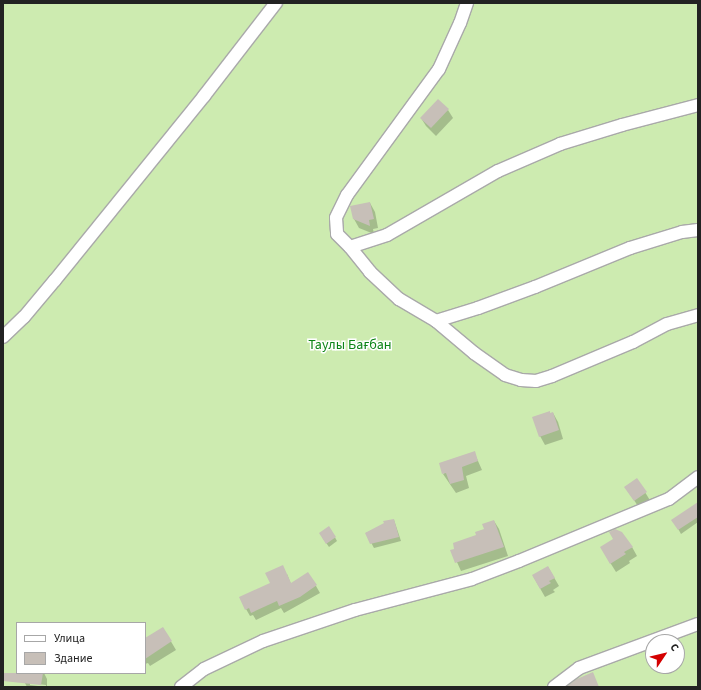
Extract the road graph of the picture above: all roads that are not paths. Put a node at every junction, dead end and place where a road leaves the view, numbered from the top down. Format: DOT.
graph roads {
  1 [pos="276,3"];
  2 [pos="467,3"];
  3 [pos="698,105"];
  4 [pos="698,230"];
  5 [pos="350,247"];
  6 [pos="698,315"];
  7 [pos="436,322"];
  8 [pos="3,337"];
  9 [pos="698,477"];
  10 [pos="698,624"];
  11 [pos="181,687"];
  12 [pos="554,687"];
  1 -- 8 [label="street"];
  2 -- 5 [label="street"];
  3 -- 5 [label="street"];
  4 -- 7 [label="street"];
  5 -- 7 [label="street"];
  6 -- 7 [label="street"];
  9 -- 11 [label="street"];
  10 -- 12 [label="street"];
}
